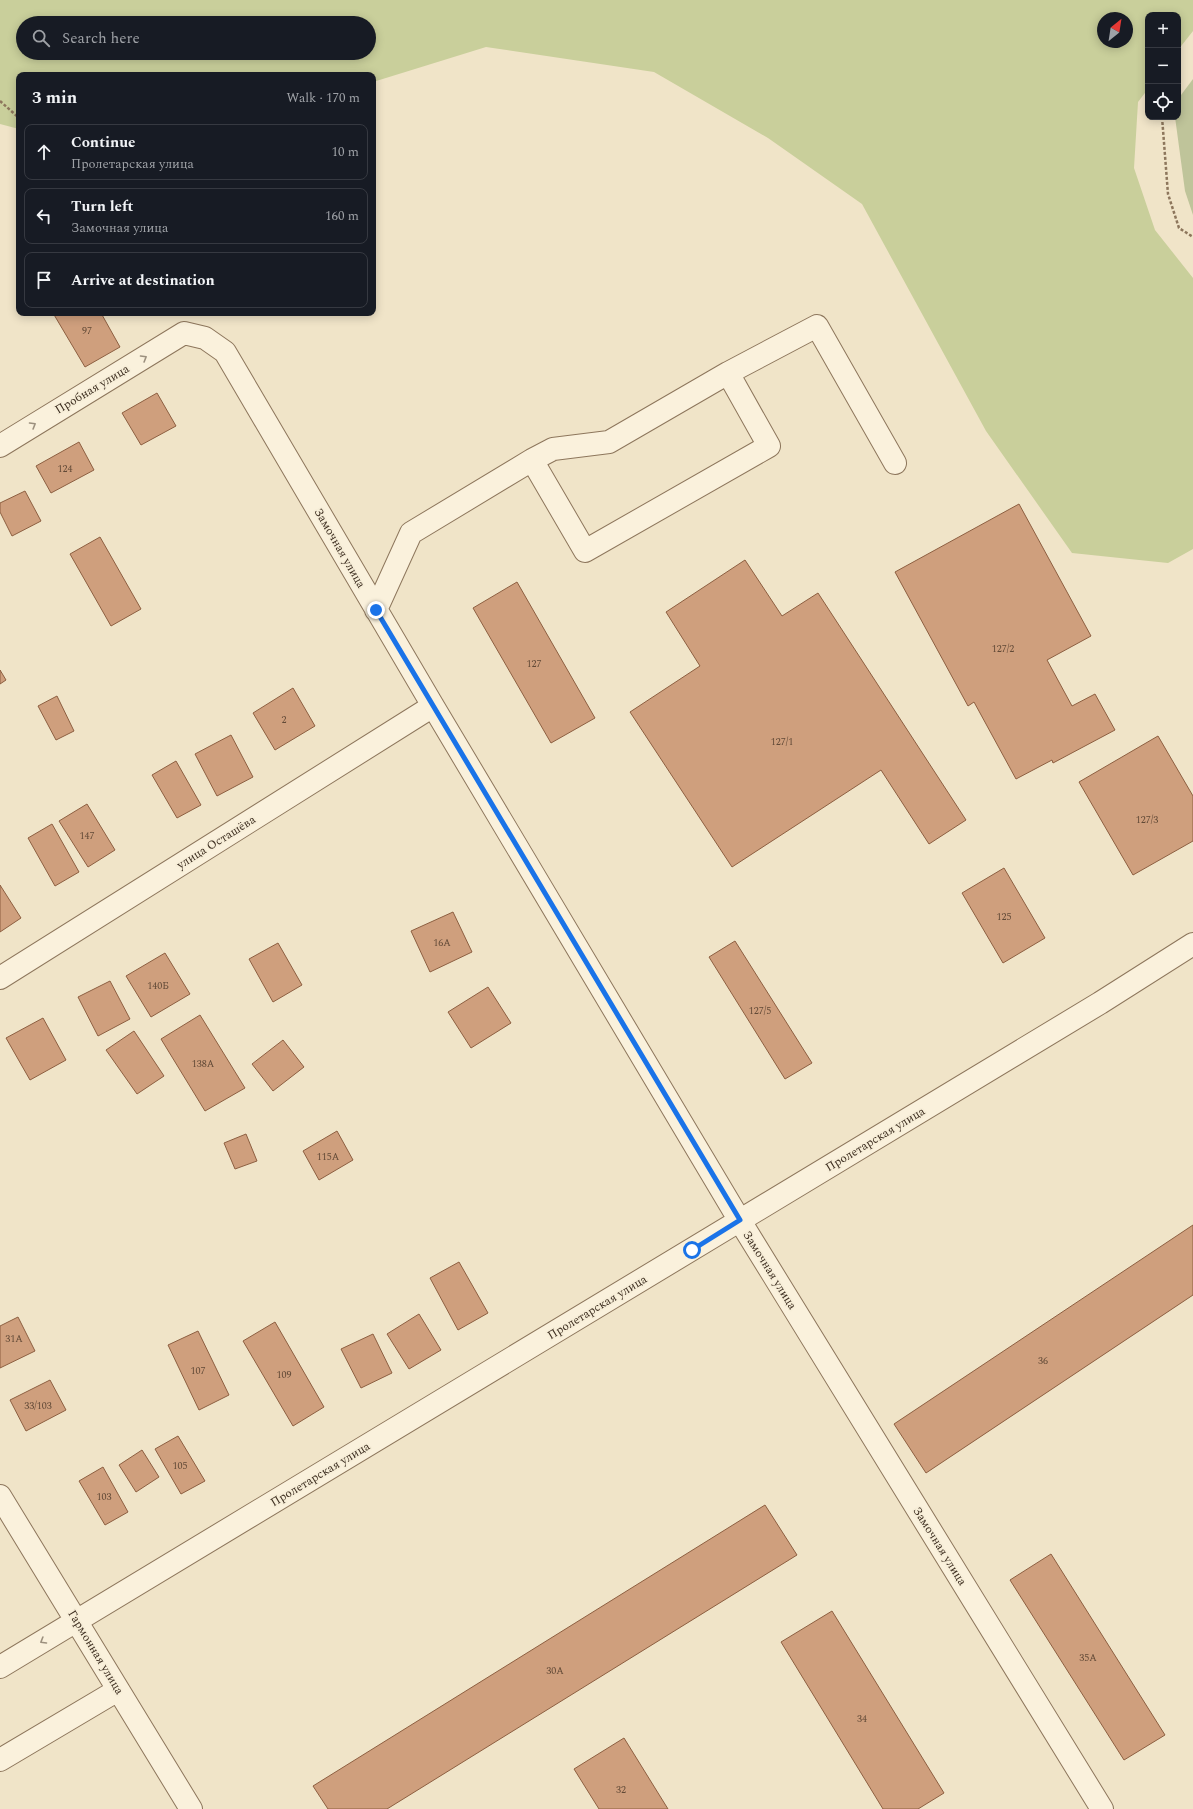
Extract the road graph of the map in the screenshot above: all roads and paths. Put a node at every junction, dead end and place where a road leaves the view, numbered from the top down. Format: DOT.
graph roads {
  1 [pos="0,101"];
  2 [pos="16,115"];
  3 [pos="1162,120"];
  4 [pos="1193,237"];
  5 [pos="184,333"];
  6 [pos="728,373"];
  7 [pos="0,446"];
  8 [pos="532,460"];
  9 [pos="896,464"];
  10 [pos="376,610"];
  11 [pos="433,706"];
  12 [pos="1193,944"];
  13 [pos="0,978"];
  14 [pos="740,1220"];
  15 [pos="0,1496"];
  16 [pos="77,1621"];
  17 [pos="0,1667"];
  18 [pos="118,1690"];
  19 [pos="0,1760"];
  20 [pos="191,1809"];
  21 [pos="1102,1809"];
  1 -- 2 [label="path"];
  3 -- 4 [label="path"];
  7 -- 5 [label="street, Пробная улица, one-way"];
  5 -- 10 [label="street, Замочная улица"];
  6 -- 8 [label="street"];
  6 -- 8 [label="street"];
  6 -- 9 [label="street"];
  8 -- 10 [label="street"];
  10 -- 11 [label="street, Замочная улица"];
  11 -- 13 [label="street, улица Осташёва"];
  11 -- 14 [label="street, Замочная улица"];
  12 -- 14 [label="street, Пролетарская улица"];
  14 -- 16 [label="street, Пролетарская улица"];
  14 -- 21 [label="street, Замочная улица"];
  15 -- 16 [label="street, Гармонная улица"];
  16 -- 17 [label="street, Пролетарская улица, one-way"];
  16 -- 18 [label="street, Гармонная улица"];
  18 -- 19 [label="street"];
  18 -- 20 [label="street, Гармонная улица"];
}
